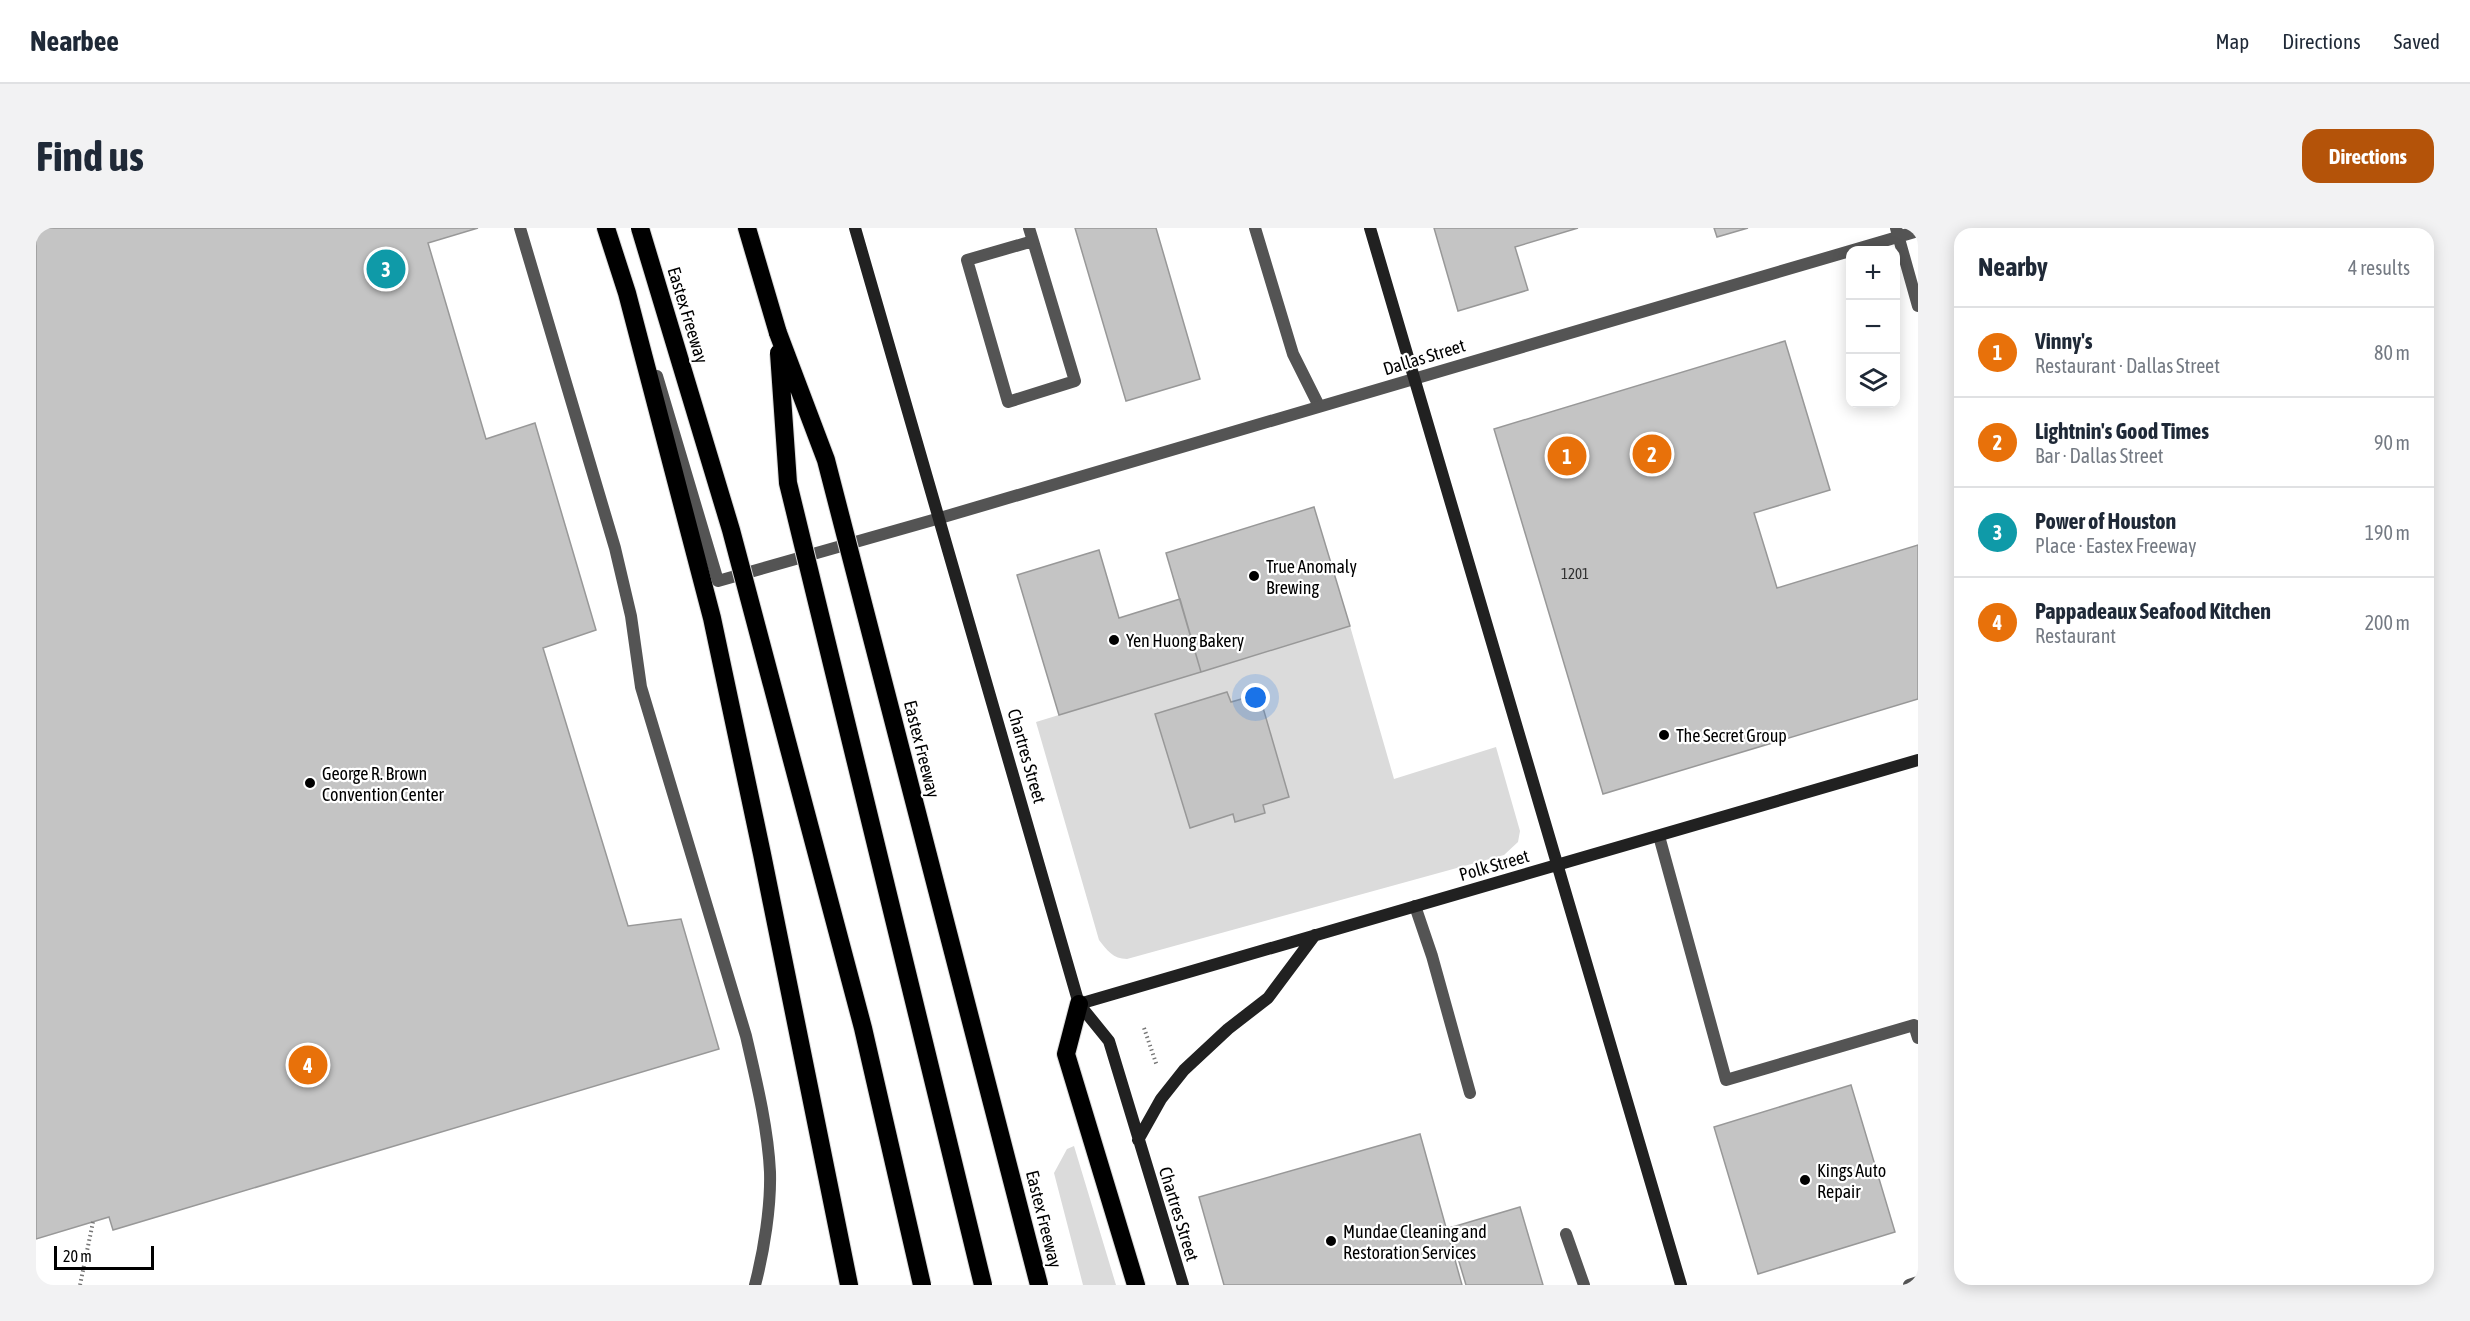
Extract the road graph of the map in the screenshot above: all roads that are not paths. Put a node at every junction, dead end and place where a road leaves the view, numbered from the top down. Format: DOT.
graph roads {
  1 [pos="520,228"];
  2 [pos="606,228"];
  3 [pos="614,228"];
  4 [pos="640,228"];
  5 [pos="747,228"];
  6 [pos="855,228"];
  7 [pos="1029,228"];
  8 [pos="1254,228"];
  9 [pos="1370,228"];
  10 [pos="1918,231"];
  11 [pos="1897,232"];
  12 [pos="1033,241"];
  13 [pos="1918,306"];
  14 [pos="778,333"];
  15 [pos="1414,378"];
  16 [pos="1319,406"];
  17 [pos="940,518"];
  18 [pos="1918,760"];
  19 [pos="1659,836"];
  20 [pos="1558,865"];
  21 [pos="1415,906"];
  22 [pos="1315,935"];
  23 [pos="1079,1004"];
  24 [pos="1918,1038"];
  25 [pos="1470,1093"];
  26 [pos="1138,1140"];
  27 [pos="1566,1234"];
  28 [pos="1918,1282"];
  29 [pos="755,1285"];
  30 [pos="849,1285"];
  31 [pos="922,1285"];
  32 [pos="983,1285"];
  33 [pos="1039,1285"];
  34 [pos="1136,1285"];
  35 [pos="1183,1285"];
  36 [pos="1584,1285"];
  37 [pos="1681,1285"];
  38 [pos="1909,1285"];
  1 -- 29 [label="street"];
  2 -- 30 [label="highway"];
  3 -- 17 [label="street, Dallas Street"];
  4 -- 31 [label="highway, Eastex Freeway, bridge"];
  5 -- 14 [label="highway, Eastex Freeway"];
  6 -- 17 [label="main road, Chartres Street"];
  7 -- 12 [label="street"];
  8 -- 16 [label="street"];
  9 -- 15 [label="main road"];
  10 -- 11 [label="street, Dallas Street"];
  11 -- 13 [label="street"];
  11 -- 15 [label="street, Dallas Street"];
  12 -- 12 [label="street"];
  14 -- 32 [label="highway, bridge"];
  14 -- 33 [label="highway, Eastex Freeway, bridge"];
  15 -- 16 [label="street, Dallas Street"];
  15 -- 20 [label="main road"];
  16 -- 17 [label="street, Dallas Street"];
  17 -- 23 [label="main road, Chartres Street"];
  18 -- 19 [label="main road, Polk Street"];
  19 -- 20 [label="main road, Polk Street"];
  19 -- 24 [label="street"];
  20 -- 21 [label="main road, Polk Street"];
  20 -- 37 [label="main road"];
  21 -- 22 [label="main road, Polk Street"];
  21 -- 25 [label="street"];
  22 -- 23 [label="main road, Polk Street"];
  22 -- 26 [label="main road"];
  23 -- 26 [label="main road, Chartres Street"];
  23 -- 34 [label="highway"];
  26 -- 35 [label="main road, Chartres Street"];
  27 -- 36 [label="street"];
  28 -- 38 [label="street"];
}
